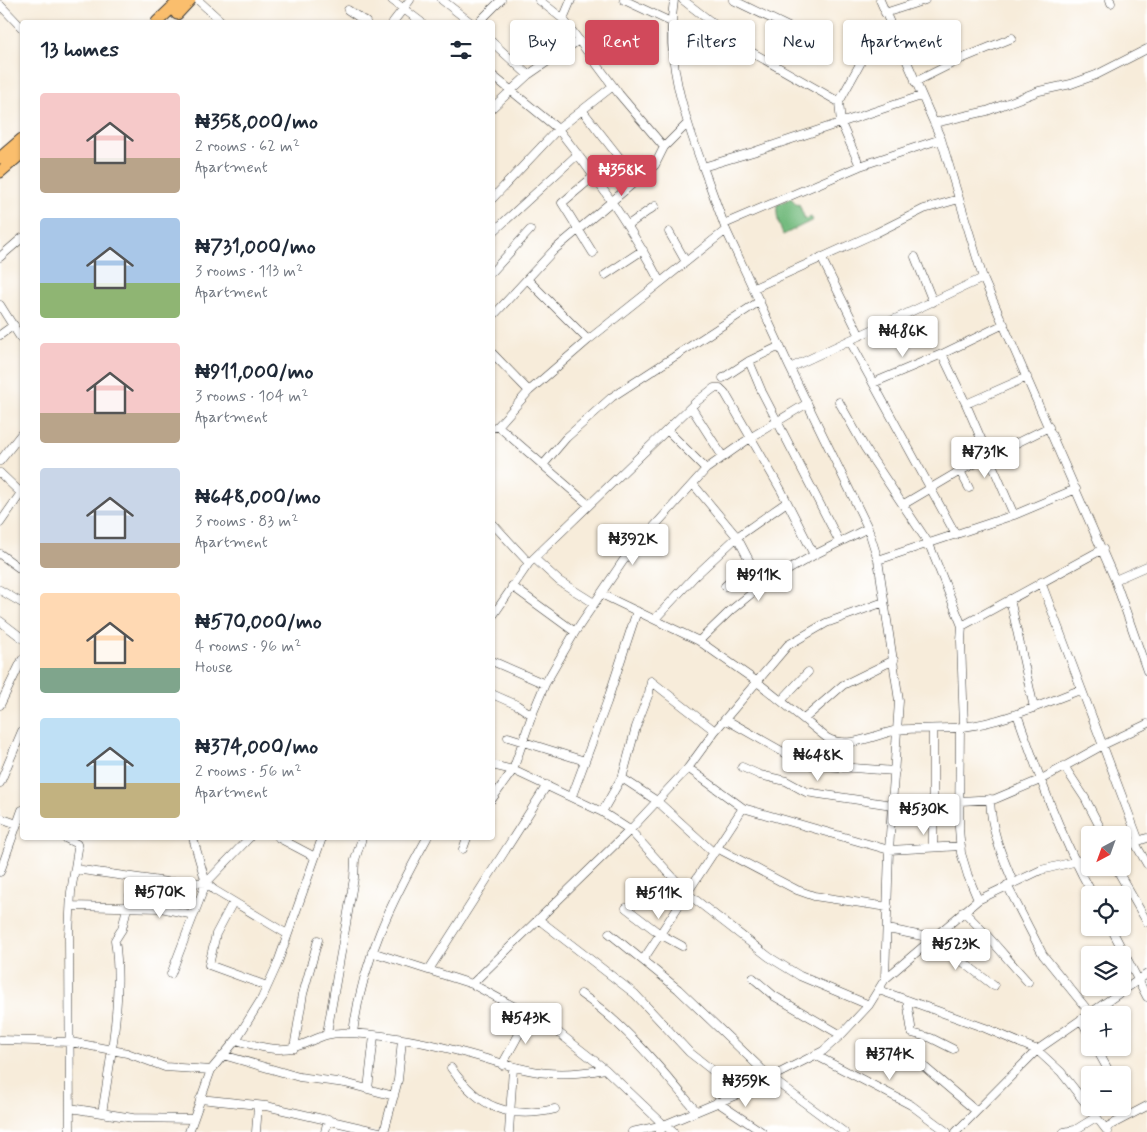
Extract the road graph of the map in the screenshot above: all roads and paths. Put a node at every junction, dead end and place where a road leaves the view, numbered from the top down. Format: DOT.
graph roads {
  1 [pos="180,0"];
  2 [pos="190,0"];
  3 [pos="198,0"];
  4 [pos="392,0"];
  5 [pos="410,0"];
  6 [pos="442,0"];
  7 [pos="501,0"];
  8 [pos="538,0"];
  9 [pos="571,0"];
  10 [pos="624,0"];
  11 [pos="674,0"];
  12 [pos="683,0"];
  13 [pos="733,0"];
  14 [pos="880,0"];
  15 [pos="925,0"];
  16 [pos="0,5"];
  17 [pos="404,8"];
  18 [pos="348,10"];
  19 [pos="885,13"];
  20 [pos="563,19"];
  21 [pos="160,20"];
  22 [pos="171,20"];
  23 [pos="220,20"];
  24 [pos="363,20"];
  25 [pos="395,20"];
  26 [pos="419,20"];
  27 [pos="467,20"];
  28 [pos="481,20"];
  29 [pos="671,20"];
  30 [pos="774,20"];
  31 [pos="669,21"];
  32 [pos="20,26"];
  33 [pos="1012,38"];
  34 [pos="579,40"];
  35 [pos="495,45"];
  36 [pos="1147,49"];
  37 [pos="675,65"];
  38 [pos="859,65"];
  39 [pos="528,75"];
  40 [pos="495,77"];
  41 [pos="915,82"];
  42 [pos="613,86"];
  43 [pos="511,90"];
  44 [pos="921,96"];
  45 [pos="839,102"];
  46 [pos="495,105"];
  47 [pos="582,110"];
  48 [pos="842,123"];
  49 [pos="687,124"];
  50 [pos="934,124"];
  51 [pos="558,129"];
  52 [pos="940,139"];
  53 [pos="20,141"];
  54 [pos="664,147"];
  55 [pos="578,154"];
  56 [pos="20,155"];
  57 [pos="0,158"];
  58 [pos="702,166"];
  59 [pos="860,166"];
  60 [pos="0,172"];
  61 [pos="594,176"];
  62 [pos="637,180"];
  63 [pos="495,196"];
  64 [pos="959,199"];
  65 [pos="610,200"];
  66 [pos="655,206"];
  67 [pos="628,225"];
  68 [pos="725,227"];
  69 [pos="577,228"];
  70 [pos="495,230"];
  71 [pos="530,230"];
  72 [pos="669,232"];
  73 [pos="20,240"];
  74 [pos="643,250"];
  75 [pos="593,253"];
  76 [pos="915,256"];
  77 [pos="821,257"];
  78 [pos="0,258"];
  79 [pos="686,262"];
  80 [pos="495,269"];
  81 [pos="605,275"];
  82 [pos="983,278"];
  83 [pos="527,279"];
  84 [pos="660,282"];
  85 [pos="754,288"];
  86 [pos="760,301"];
  87 [pos="933,302"];
  88 [pos="0,305"];
  89 [pos="495,314"];
  90 [pos="1004,324"];
  91 [pos="18,326"];
  92 [pos="0,335"];
  93 [pos="860,336"];
  94 [pos="588,340"];
  95 [pos="850,341"];
  96 [pos="780,346"];
  97 [pos="942,354"];
  98 [pos="495,356"];
  99 [pos="749,361"];
  100 [pos="790,368"];
  101 [pos="1027,377"];
  102 [pos="723,378"];
  103 [pos="873,383"];
  104 [pos="529,391"];
  105 [pos="839,402"];
  106 [pos="806,404"];
  107 [pos="966,404"];
  108 [pos="691,407"];
  109 [pos="778,421"];
  110 [pos="1049,426"];
  111 [pos="495,427"];
  112 [pos="667,430"];
  113 [pos="20,436"];
  114 [pos="750,438"];
  115 [pos="723,457"];
  116 [pos="988,457"];
  117 [pos="0,461"];
  118 [pos="543,465"];
  119 [pos="706,469"];
  120 [pos="960,471"];
  121 [pos="0,474"];
  122 [pos="693,484"];
  123 [pos="931,488"];
  124 [pos="969,488"];
  125 [pos="1076,489"];
  126 [pos="20,491"];
  127 [pos="20,496"];
  128 [pos="787,502"];
  129 [pos="904,504"];
  130 [pos="589,505"];
  131 [pos="1014,515"];
  132 [pos="0,523"];
  133 [pos="495,526"];
  134 [pos="868,528"];
  135 [pos="956,535"];
  136 [pos="737,537"];
  137 [pos="839,541"];
  138 [pos="929,544"];
  139 [pos="1102,549"];
  140 [pos="0,554"];
  141 [pos="814,555"];
  142 [pos="878,560"];
  143 [pos="532,561"];
  144 [pos="751,564"];
  145 [pos="1147,566"];
  146 [pos="20,569"];
  147 [pos="1115,580"];
  148 [pos="1041,582"];
  149 [pos="762,585"];
  150 [pos="512,586"];
  151 [pos="725,586"];
  152 [pos="0,590"];
  153 [pos="601,594"];
  154 [pos="1010,599"];
  155 [pos="20,601"];
  156 [pos="884,602"];
  157 [pos="594,603"];
  158 [pos="637,611"];
  159 [pos="495,612"];
  160 [pos="655,619"];
  161 [pos="0,622"];
  162 [pos="962,626"];
  163 [pos="575,632"];
  164 [pos="20,637"];
  165 [pos="699,641"];
  166 [pos="894,660"];
  167 [pos="495,662"];
  168 [pos="20,664"];
  169 [pos="808,672"];
  170 [pos="1147,672"];
  171 [pos="756,681"];
  172 [pos="546,684"];
  173 [pos="1080,690"];
  174 [pos="495,695"];
  175 [pos="781,701"];
  176 [pos="0,705"];
  177 [pos="1034,708"];
  178 [pos="532,714"];
  179 [pos="1017,714"];
  180 [pos="725,719"];
  181 [pos="804,719"];
  182 [pos="1147,724"];
  183 [pos="962,727"];
  184 [pos="932,729"];
  185 [pos="898,730"];
  186 [pos="715,731"];
  187 [pos="20,736"];
  188 [pos="508,737"];
  189 [pos="523,740"];
  190 [pos="1103,744"];
  191 [pos="585,761"];
  192 [pos="495,766"];
  193 [pos="742,766"];
  194 [pos="1064,766"];
  195 [pos="688,768"];
  196 [pos="512,770"];
  197 [pos="894,770"];
  198 [pos="622,778"];
  199 [pos="1040,780"];
  200 [pos="0,784"];
  201 [pos="547,785"];
  202 [pos="495,795"];
  203 [pos="572,796"];
  204 [pos="990,799"];
  205 [pos="657,801"];
  206 [pos="960,802"];
  207 [pos="932,803"];
  208 [pos="892,805"];
  209 [pos="743,808"];
  210 [pos="602,812"];
  211 [pos="0,818"];
  212 [pos="19,821"];
  213 [pos="1099,826"];
  214 [pos="630,830"];
  215 [pos="69,840"];
  216 [pos="194,840"];
  217 [pos="247,840"];
  218 [pos="283,840"];
  219 [pos="321,840"];
  220 [pos="361,840"];
  221 [pos="426,840"];
  222 [pos="466,840"];
  223 [pos="1140,841"];
  224 [pos="961,846"];
  225 [pos="933,847"];
  226 [pos="463,849"];
  227 [pos="889,850"];
  228 [pos="716,851"];
  229 [pos="315,857"];
  230 [pos="1081,861"];
  231 [pos="1075,863"];
  232 [pos="1147,864"];
  233 [pos="75,869"];
  234 [pos="0,872"];
  235 [pos="1121,876"];
  236 [pos="134,878"];
  237 [pos="206,883"];
  238 [pos="1010,884"];
  239 [pos="1088,886"];
  240 [pos="688,894"];
  241 [pos="978,900"];
  242 [pos="233,902"];
  243 [pos="71,906"];
  244 [pos="128,907"];
  245 [pos="888,907"];
  246 [pos="626,908"];
  247 [pos="963,911"];
  248 [pos="194,915"];
  249 [pos="538,919"];
  250 [pos="1147,922"];
  251 [pos="888,930"];
  252 [pos="609,933"];
  253 [pos="288,934"];
  254 [pos="660,934"];
  255 [pos="1115,936"];
  256 [pos="932,938"];
  257 [pos="318,940"];
  258 [pos="682,946"];
  259 [pos="372,952"];
  260 [pos="643,960"];
  261 [pos="430,968"];
  262 [pos="172,974"];
  263 [pos="1147,974"];
  264 [pos="753,978"];
  265 [pos="885,979"];
  266 [pos="1137,979"];
  267 [pos="1028,982"];
  268 [pos="472,984"];
  269 [pos="268,986"];
  270 [pos="994,986"];
  271 [pos="880,990"];
  272 [pos="581,994"];
  273 [pos="1147,997"];
  274 [pos="907,1000"];
  275 [pos="869,1005"];
  276 [pos="1084,1006"];
  277 [pos="1100,1006"];
  278 [pos="530,1014"];
  279 [pos="1080,1020"];
  280 [pos="327,1033"];
  281 [pos="353,1034"];
  282 [pos="841,1035"];
  283 [pos="374,1036"];
  284 [pos="0,1040"];
  285 [pos="236,1040"];
  286 [pos="402,1040"];
  287 [pos="71,1042"];
  288 [pos="294,1048"];
  289 [pos="954,1049"];
  290 [pos="1037,1050"];
  291 [pos="112,1051"];
  292 [pos="223,1055"];
  293 [pos="816,1055"];
  294 [pos="921,1064"];
  295 [pos="502,1065"];
  296 [pos="451,1068"];
  297 [pos="513,1068"];
  298 [pos="605,1069"];
  299 [pos="211,1070"];
  300 [pos="772,1078"];
  301 [pos="368,1089"];
  302 [pos="736,1094"];
  303 [pos="394,1096"];
  304 [pos="200,1099"];
  305 [pos="717,1102"];
  306 [pos="258,1106"];
  307 [pos="1147,1106"];
  308 [pos="70,1108"];
  309 [pos="555,1109"];
  310 [pos="696,1111"];
  311 [pos="976,1111"];
  312 [pos="511,1112"];
  313 [pos="102,1113"];
  314 [pos="1096,1117"];
  315 [pos="193,1119"];
  316 [pos="328,1119"];
  317 [pos="662,1128"];
  318 [pos="1107,1130"];
  319 [pos="70,1132"];
  320 [pos="189,1132"];
  321 [pos="256,1132"];
  322 [pos="325,1132"];
  323 [pos="379,1132"];
  324 [pos="384,1132"];
  325 [pos="509,1132"];
  326 [pos="632,1132"];
  327 [pos="673,1132"];
  328 [pos="762,1132"];
  329 [pos="844,1132"];
  330 [pos="947,1132"];
  331 [pos="956,1132"];
  332 [pos="1064,1132"];
  1 -- 21 [label="highway"];
  2 -- 22 [label="highway"];
  3 -- 23 [label="street"];
  4 -- 17 [label="street"];
  5 -- 17 [label="street"];
  6 -- 27 [label="street"];
  7 -- 28 [label="street"];
  8 -- 20 [label="street"];
  9 -- 20 [label="street"];
  10 -- 31 [label="street"];
  11 -- 29 [label="street"];
  12 -- 45 [label="street"];
  13 -- 30 [label="street"];
  14 -- 19 [label="street"];
  15 -- 19 [label="street"];
  16 -- 32 [label="street"];
  17 -- 25 [label="street"];
  17 -- 26 [label="street"];
  18 -- 24 [label="street"];
  19 -- 41 [label="street"];
  20 -- 34 [label="street"];
  33 -- 41 [label="street"];
  34 -- 39 [label="street"];
  34 -- 42 [label="street"];
  35 -- 39 [label="street"];
  36 -- 50 [label="street"];
  37 -- 49 [label="street"];
  38 -- 45 [label="street"];
  39 -- 43 [label="street"];
  40 -- 43 [label="street"];
  41 -- 44 [label="street"];
  42 -- 47 [label="street"];
  42 -- 54 [label="street"];
  43 -- 46 [label="street"];
  43 -- 51 [label="street"];
  44 -- 48 [label="street"];
  44 -- 50 [label="street"];
  45 -- 48 [label="street"];
  47 -- 51 [label="street"];
  47 -- 62 [label="street"];
  48 -- 58 [label="street"];
  48 -- 59 [label="street"];
  49 -- 54 [label="street"];
  49 -- 58 [label="street"];
  50 -- 52 [label="street"];
  51 -- 55 [label="street"];
  51 -- 63 [label="street"];
  52 -- 59 [label="street"];
  52 -- 64 [label="street"];
  53 -- 57 [label="highway"];
  54 -- 62 [label="street"];
  55 -- 61 [label="street"];
  55 -- 70 [label="street"];
  56 -- 60 [label="highway"];
  58 -- 68 [label="street"];
  59 -- 68 [label="street"];
  61 -- 65 [label="street"];
  61 -- 69 [label="street"];
  62 -- 65 [label="street"];
  64 -- 77 [label="street"];
  64 -- 82 [label="street"];
  65 -- 67 [label="street"];
  65 -- 69 [label="street"];
  66 -- 67 [label="street"];
  67 -- 74 [label="street"];
  68 -- 79 [label="street"];
  68 -- 85 [label="street"];
  69 -- 75 [label="street"];
  69 -- 83 [label="street"];
  71 -- 80 [label="street"];
  72 -- 79 [label="street"];
  73 -- 78 [label="street"];
  74 -- 81 [label="street"];
  74 -- 84 [label="street"];
  76 -- 87 [label="street"];
  77 -- 85 [label="street"];
  77 -- 93 [label="street"];
  79 -- 84 [label="street"];
  82 -- 87 [label="street"];
  82 -- 90 [label="street"];
  83 -- 89 [label="street"];
  83 -- 94 [label="street"];
  84 -- 94 [label="street"];
  85 -- 86 [label="street"];
  86 -- 96 [label="street"];
  86 -- 118 [label="street"];
  87 -- 93 [label="street"];
  88 -- 91 [label="street"];
  90 -- 97 [label="street"];
  90 -- 101 [label="street"];
  91 -- 92 [label="street"];
  93 -- 95 [label="street"];
  94 -- 104 [label="street"];
  95 -- 100 [label="street"];
  95 -- 103 [label="street"];
  96 -- 99 [label="street"];
  96 -- 100 [label="street"];
  97 -- 103 [label="street"];
  97 -- 107 [label="street"];
  98 -- 104 [label="street"];
  99 -- 102 [label="street"];
  99 -- 109 [label="street"];
  100 -- 106 [label="street"];
  101 -- 107 [label="street"];
  101 -- 110 [label="street"];
  103 -- 123 [label="street"];
  104 -- 111 [label="street"];
  105 -- 129 [label="street"];
  106 -- 109 [label="street"];
  106 -- 134 [label="street"];
  107 -- 116 [label="street"];
  108 -- 112 [label="street"];
  108 -- 114 [label="street"];
  108 -- 115 [label="street"];
  109 -- 114 [label="street"];
  109 -- 137 [label="street"];
  110 -- 116 [label="street"];
  110 -- 125 [label="street"];
  111 -- 118 [label="street"];
  112 -- 119 [label="street"];
  112 -- 130 [label="street"];
  113 -- 117 [label="street"];
  114 -- 115 [label="street"];
  114 -- 128 [label="street"];
  115 -- 119 [label="street"];
  116 -- 120 [label="street"];
  116 -- 131 [label="street"];
  118 -- 130 [label="street"];
  119 -- 122 [label="street"];
  120 -- 123 [label="street"];
  120 -- 124 [label="street"];
  121 -- 126 [label="street"];
  122 -- 136 [label="street"];
  122 -- 153 [label="street"];
  123 -- 129 [label="street"];
  123 -- 135 [label="street"];
  125 -- 131 [label="street"];
  125 -- 139 [label="street"];
  127 -- 132 [label="street"];
  128 -- 136 [label="street"];
  128 -- 141 [label="street"];
  129 -- 138 [label="street"];
  130 -- 143 [label="street"];
  131 -- 135 [label="street"];
  133 -- 143 [label="street"];
  134 -- 137 [label="street"];
  134 -- 142 [label="street"];
  135 -- 138 [label="street"];
  136 -- 144 [label="street"];
  136 -- 160 [label="street"];
  137 -- 141 [label="street"];
  138 -- 142 [label="street"];
  138 -- 162 [label="street"];
  139 -- 147 [label="street"];
  139 -- 148 [label="street"];
  140 -- 146 [label="street"];
  141 -- 149 [label="street"];
  142 -- 156 [label="street"];
  143 -- 150 [label="street"];
  143 -- 157 [label="street"];
  144 -- 149 [label="street"];
  144 -- 151 [label="street"];
  145 -- 147 [label="street"];
  147 -- 170 [label="street"];
  148 -- 154 [label="street"];
  148 -- 173 [label="street"];
  149 -- 165 [label="street"];
  150 -- 159 [label="street"];
  150 -- 163 [label="street"];
  152 -- 155 [label="street"];
  153 -- 157 [label="street"];
  153 -- 158 [label="street"];
  154 -- 162 [label="street"];
  154 -- 177 [label="street"];
  156 -- 166 [label="street"];
  156 -- 171 [label="street"];
  157 -- 163 [label="street"];
  158 -- 160 [label="street"];
  158 -- 191 [label="street"];
  160 -- 165 [label="street"];
  161 -- 164 [label="street"];
  162 -- 183 [label="street"];
  163 -- 172 [label="street"];
  165 -- 171 [label="street"];
  166 -- 181 [label="street"];
  166 -- 185 [label="street"];
  167 -- 172 [label="street"];
  168 -- 176 [label="street"];
  169 -- 175 [label="street"];
  171 -- 175 [label="street"];
  171 -- 180 [label="street"];
  172 -- 178 [label="street"];
  173 -- 177 [label="street"];
  173 -- 190 [label="street"];
  174 -- 178 [label="street"];
  175 -- 181 [label="street"];
  177 -- 179 [label="street"];
  178 -- 189 [label="street"];
  179 -- 183 [label="street"];
  179 -- 199 [label="street"];
  180 -- 186 [label="street"];
  180 -- 197 [label="street"];
  181 -- 185 [label="street"];
  182 -- 190 [label="street"];
  183 -- 184 [label="street"];
  183 -- 206 [label="street"];
  184 -- 185 [label="street"];
  184 -- 207 [label="street"];
  185 -- 197 [label="street"];
  186 -- 195 [label="street"];
  186 -- 198 [label="street"];
  187 -- 200 [label="street"];
  188 -- 189 [label="street"];
  189 -- 191 [label="street"];
  189 -- 196 [label="street"];
  190 -- 194 [label="street"];
  190 -- 223 [label="street"];
  191 -- 203 [label="street"];
  192 -- 196 [label="street"];
  193 -- 208 [label="street"];
  194 -- 199 [label="street"];
  194 -- 213 [label="street"];
  195 -- 205 [label="street"];
  195 -- 209 [label="street"];
  196 -- 201 [label="street"];
  196 -- 202 [label="street"];
  197 -- 208 [label="street"];
  198 -- 205 [label="street"];
  198 -- 210 [label="street"];
  199 -- 204 [label="street"];
  199 -- 231 [label="street"];
  201 -- 203 [label="street"];
  201 -- 261 [label="street"];
  203 -- 210 [label="street"];
  204 -- 206 [label="street"];
  204 -- 238 [label="street"];
  205 -- 214 [label="street"];
  205 -- 228 [label="street"];
  206 -- 207 [label="street"];
  206 -- 224 [label="street"];
  207 -- 208 [label="street"];
  207 -- 225 [label="street"];
  208 -- 227 [label="street"];
  209 -- 227 [label="street"];
  209 -- 228 [label="street"];
  210 -- 214 [label="street"];
  211 -- 212 [label="street"];
  212 -- 234 [label="street"];
  214 -- 240 [label="street"];
  214 -- 249 [label="street"];
  215 -- 233 [label="street"];
  216 -- 237 [label="street"];
  217 -- 237 [label="street"];
  218 -- 229 [label="street"];
  219 -- 229 [label="street"];
  220 -- 280 [label="street"];
  221 -- 259 [label="street"];
  222 -- 226 [label="street"];
  223 -- 232 [label="street"];
  224 -- 225 [label="street"];
  224 -- 241 [label="street"];
  225 -- 227 [label="street"];
  227 -- 245 [label="street"];
  228 -- 240 [label="street"];
  228 -- 245 [label="street"];
  229 -- 253 [label="street"];
  230 -- 231 [label="street"];
  231 -- 238 [label="street"];
  231 -- 239 [label="street"];
  233 -- 236 [label="street"];
  233 -- 243 [label="street"];
  235 -- 250 [label="street"];
  236 -- 237 [label="street"];
  236 -- 244 [label="street"];
  237 -- 242 [label="street"];
  237 -- 248 [label="street"];
  238 -- 241 [label="street"];
  238 -- 276 [label="street"];
  240 -- 254 [label="street"];
  240 -- 275 [label="street"];
  241 -- 247 [label="street"];
  242 -- 253 [label="street"];
  242 -- 269 [label="street"];
  243 -- 244 [label="street"];
  243 -- 287 [label="street"];
  244 -- 248 [label="street"];
  244 -- 291 [label="street"];
  245 -- 251 [label="street"];
  246 -- 254 [label="street"];
  247 -- 256 [label="street"];
  247 -- 267 [label="street"];
  248 -- 262 [label="street"];
  249 -- 268 [label="street"];
  249 -- 302 [label="street"];
  251 -- 256 [label="street"];
  251 -- 265 [label="street"];
  252 -- 260 [label="street"];
  253 -- 269 [label="street"];
  254 -- 258 [label="street"];
  254 -- 260 [label="street"];
  255 -- 266 [label="street"];
  256 -- 265 [label="street"];
  256 -- 270 [label="street"];
  257 -- 288 [label="street"];
  259 -- 261 [label="street"];
  259 -- 281 [label="street"];
  260 -- 300 [label="street"];
  261 -- 268 [label="street"];
  263 -- 266 [label="street"];
  264 -- 282 [label="street"];
  265 -- 271 [label="street"];
  266 -- 273 [label="street"];
  266 -- 277 [label="street"];
  268 -- 278 [label="street"];
  269 -- 285 [label="street"];
  271 -- 274 [label="street"];
  271 -- 275 [label="street"];
  272 -- 310 [label="street"];
  274 -- 289 [label="street"];
  274 -- 290 [label="street"];
  275 -- 282 [label="street"];
  278 -- 295 [label="street"];
  278 -- 298 [label="street"];
  279 -- 290 [label="street"];
  280 -- 281 [label="street"];
  280 -- 288 [label="street"];
  281 -- 283 [label="street"];
  282 -- 293 [label="street"];
  283 -- 286 [label="street"];
  283 -- 301 [label="street"];
  284 -- 287 [label="street"];
  285 -- 288 [label="street"];
  285 -- 292 [label="street"];
  286 -- 295 [label="street"];
  286 -- 303 [label="street"];
  287 -- 291 [label="street"];
  287 -- 308 [label="street"];
  290 -- 311 [label="street"];
  290 -- 314 [label="street"];
  291 -- 299 [label="street"];
  291 -- 313 [label="street"];
  292 -- 299 [label="street"];
  292 -- 301 [label="street"];
  293 -- 300 [label="street"];
  293 -- 330 [label="street"];
  294 -- 311 [label="street"];
  295 -- 297 [label="street"];
  296 -- 312 [label="street"];
  297 -- 298 [label="street"];
  297 -- 312 [label="street"];
  298 -- 317 [label="street"];
  299 -- 304 [label="street"];
  300 -- 302 [label="street"];
  300 -- 329 [label="street"];
  301 -- 303 [label="street"];
  302 -- 305 [label="street"];
  303 -- 324 [label="street"];
  304 -- 306 [label="street"];
  304 -- 315 [label="street"];
  305 -- 310 [label="street"];
  305 -- 328 [label="street"];
  306 -- 316 [label="street"];
  306 -- 321 [label="street"];
  307 -- 318 [label="street"];
  308 -- 313 [label="street"];
  308 -- 319 [label="street"];
  309 -- 312 [label="street"];
  310 -- 317 [label="street"];
  311 -- 331 [label="street"];
  312 -- 325 [label="street"];
  313 -- 315 [label="street"];
  314 -- 318 [label="street"];
  314 -- 332 [label="street"];
  315 -- 320 [label="street"];
  316 -- 322 [label="street"];
  316 -- 323 [label="street"];
  317 -- 326 [label="street"];
  317 -- 327 [label="street"];
}
